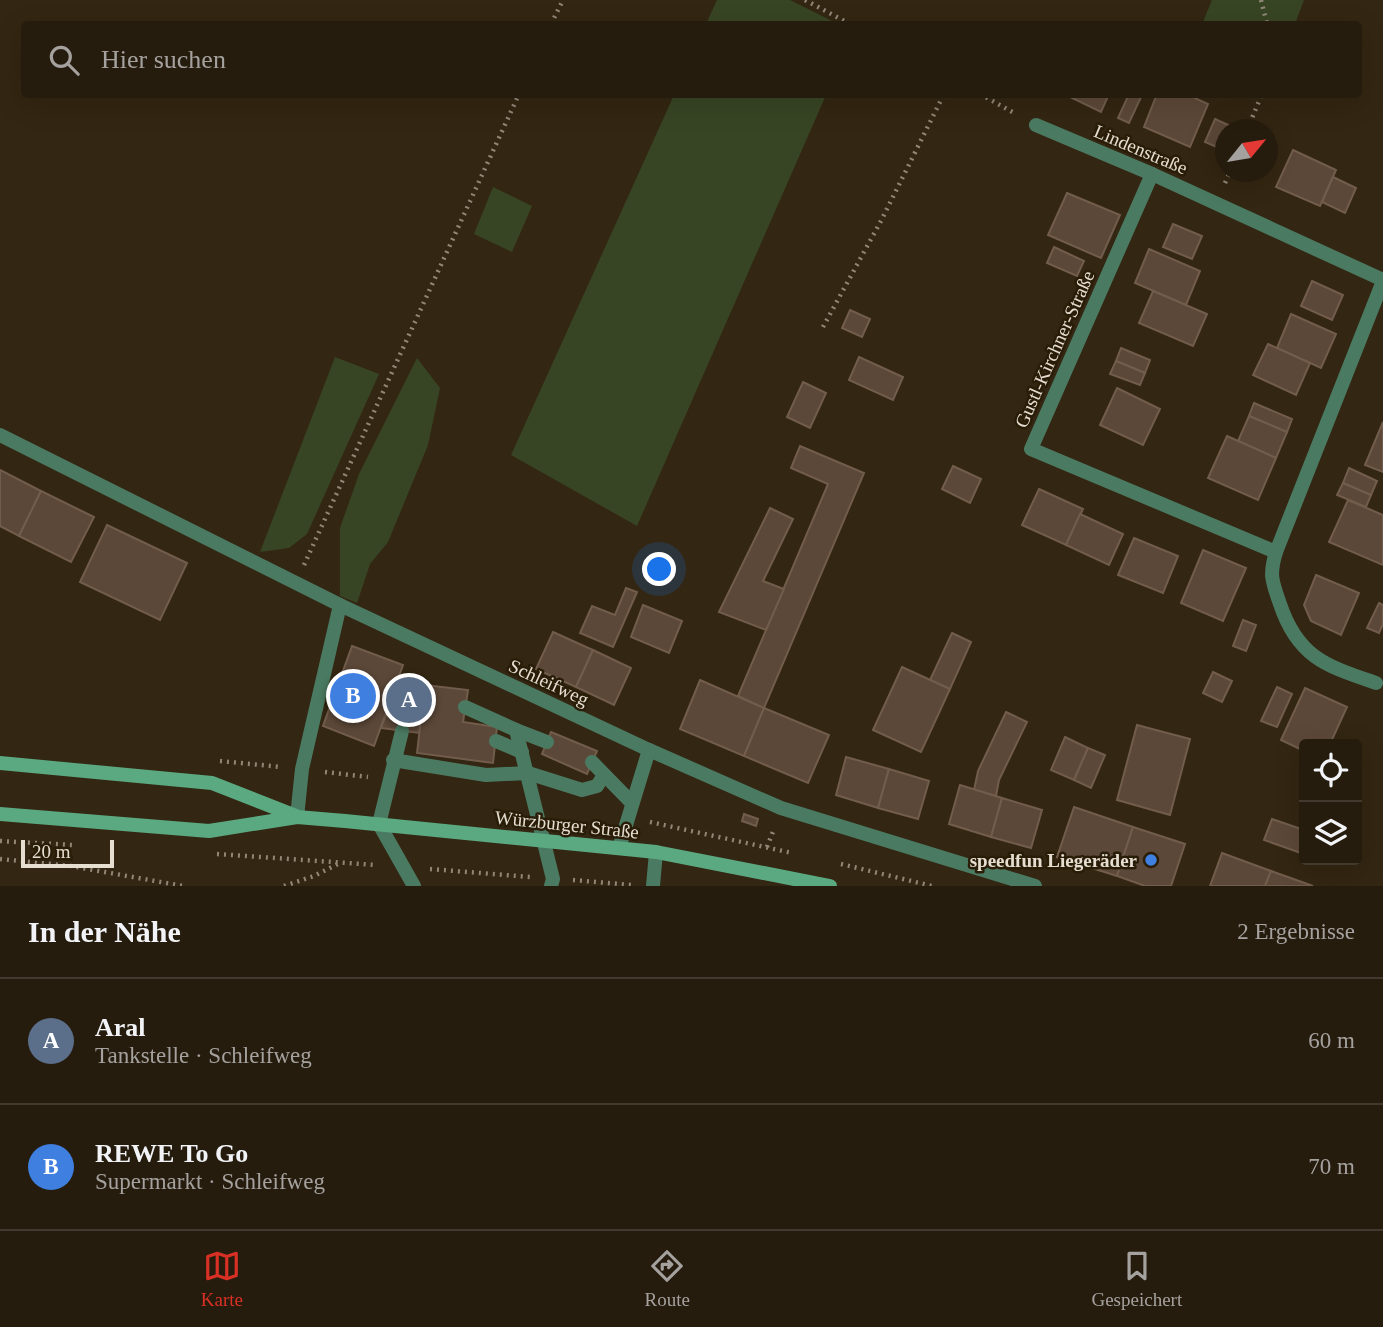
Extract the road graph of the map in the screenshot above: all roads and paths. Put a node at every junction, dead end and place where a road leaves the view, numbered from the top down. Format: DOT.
graph roads {
  1 [pos="563,0"];
  2 [pos="805,0"];
  3 [pos="1261,0"];
  4 [pos="552,21"];
  5 [pos="844,21"];
  6 [pos="1267,21"];
  7 [pos="517,98"];
  8 [pos="942,98"];
  9 [pos="986,98"];
  10 [pos="1260,98"];
  11 [pos="1252,119"];
  12 [pos="1036,125"];
  13 [pos="1152,174"];
  14 [pos="1383,281"];
  15 [pos="823,327"];
  16 [pos="0,435"];
  17 [pos="1276,552"];
  18 [pos="296,582"];
  19 [pos="340,605"];
  20 [pos="1376,683"];
  21 [pos="424,692"];
  22 [pos="465,707"];
  23 [pos="407,709"];
  24 [pos="402,730"];
  25 [pos="516,730"];
  26 [pos="496,741"];
  27 [pos="547,742"];
  28 [pos="649,750"];
  29 [pos="522,752"];
  30 [pos="393,761"];
  31 [pos="592,762"];
  32 [pos="0,763"];
  33 [pos="528,773"];
  34 [pos="604,775"];
  35 [pos="631,802"];
  36 [pos="0,814"];
  37 [pos="297,817"];
  38 [pos="626,817"];
  39 [pos="379,824"];
  40 [pos="0,841"];
  41 [pos="543,841"];
  42 [pos="78,846"];
  43 [pos="619,848"];
  44 [pos="656,852"];
  45 [pos="203,854"];
  46 [pos="806,856"];
  47 [pos="0,859"];
  48 [pos="831,862"];
  49 [pos="339,863"];
  50 [pos="403,867"];
  51 [pos="552,882"];
  52 [pos="183,886"];
  53 [pos="284,886"];
  54 [pos="414,886"];
  55 [pos="645,886"];
  56 [pos="653,886"];
  57 [pos="830,886"];
  58 [pos="932,886"];
  59 [pos="1035,886"];
  1 -- 4 [label="path"];
  2 -- 5 [label="path"];
  3 -- 6 [label="path"];
  7 -- 18 [label="path"];
  8 -- 15 [label="path"];
  9 -- 12 [label="path"];
  10 -- 11 [label="path"];
  12 -- 13 [label="street, Lindenstraße"];
  13 -- 14 [label="street, Lindenstraße"];
  13 -- 17 [label="street, Gustl-Kirchner-Straße"];
  14 -- 17 [label="street"];
  16 -- 18 [label="street, Schleifweg"];
  17 -- 20 [label="street"];
  18 -- 19 [label="street, Schleifweg"];
  19 -- 28 [label="street, Schleifweg"];
  19 -- 37 [label="street"];
  21 -- 23 [label="street"];
  22 -- 25 [label="street"];
  24 -- 30 [label="street"];
  25 -- 27 [label="street"];
  25 -- 29 [label="street"];
  26 -- 29 [label="street"];
  28 -- 35 [label="street"];
  28 -- 59 [label="street"];
  29 -- 33 [label="street"];
  30 -- 33 [label="street"];
  30 -- 39 [label="street"];
  31 -- 34 [label="street"];
  32 -- 37 [label="main road, Würzburger Straße"];
  33 -- 34 [label="street"];
  33 -- 41 [label="street"];
  34 -- 35 [label="street"];
  35 -- 38 [label="street"];
  36 -- 37 [label="main road, Würzburger Straße"];
  37 -- 39 [label="main road, Würzburger Straße"];
  38 -- 43 [label="street"];
  38 -- 46 [label="path"];
  39 -- 41 [label="main road, Würzburger Straße"];
  39 -- 50 [label="street"];
  40 -- 42 [label="path"];
  41 -- 43 [label="main road, Würzburger Straße"];
  41 -- 51 [label="street"];
  43 -- 44 [label="main road, Würzburger Straße"];
  44 -- 56 [label="street"];
  44 -- 57 [label="main road, Würzburger Straße"];
  45 -- 49 [label="path"];
  47 -- 52 [label="path"];
  48 -- 58 [label="path"];
  49 -- 50 [label="path"];
  49 -- 53 [label="path"];
  50 -- 51 [label="path"];
  50 -- 54 [label="street"];
  51 -- 55 [label="path"];
}
